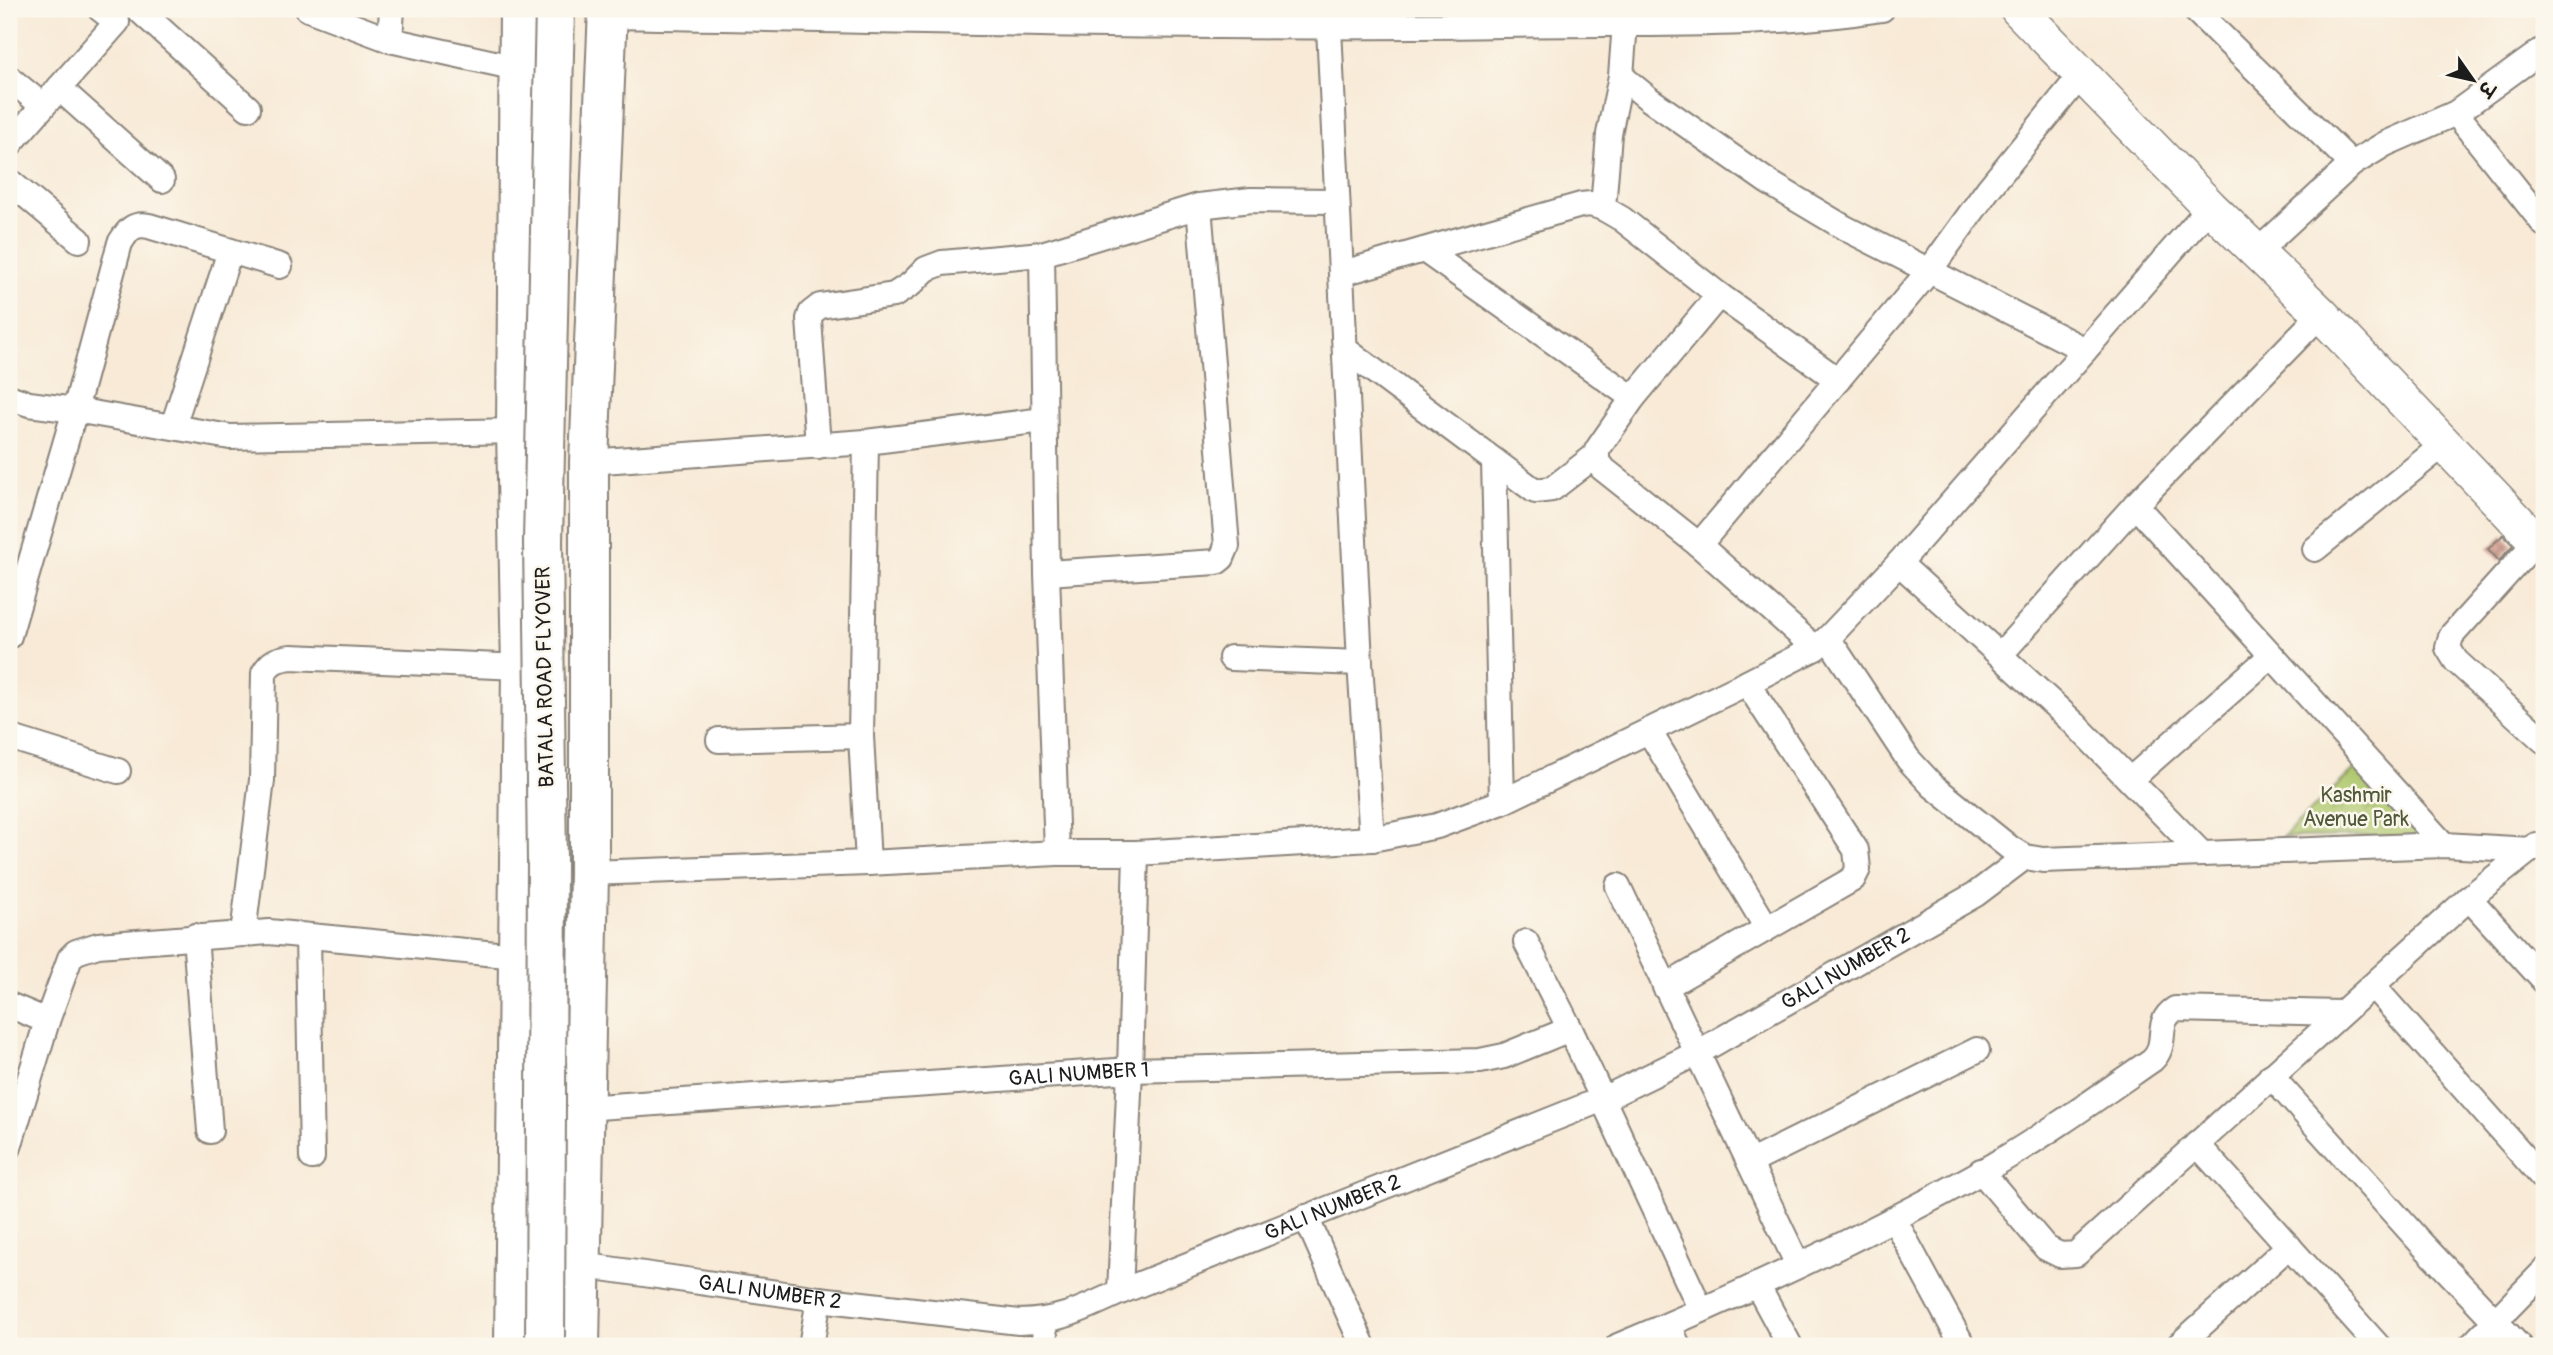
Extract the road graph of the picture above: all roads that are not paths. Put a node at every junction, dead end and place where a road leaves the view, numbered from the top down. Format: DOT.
graph roads {
  1 [pos="138,9"];
  2 [pos="308,9"];
  3 [pos="392,9"];
  4 [pos="519,9"];
  5 [pos="555,9"];
  6 [pos="1882,9"];
  7 [pos="2018,9"];
  8 [pos="2194,9"];
  9 [pos="607,12"];
  10 [pos="115,13"];
  11 [pos="1625,23"];
  12 [pos="1329,28"];
  13 [pos="390,40"];
  14 [pos="2544,49"];
  15 [pos="517,68"];
  16 [pos="2081,75"];
  17 [pos="1621,76"];
  18 [pos="9,78"];
  19 [pos="51,97"];
  20 [pos="248,108"];
  21 [pos="2456,113"];
  22 [pos="9,145"];
  23 [pos="2352,164"];
  24 [pos="162,180"];
  25 [pos="9,181"];
  26 [pos="1337,201"];
  27 [pos="1199,206"];
  28 [pos="2210,207"];
  29 [pos="1604,208"];
  30 [pos="2544,224"];
  31 [pos="79,240"];
  32 [pos="1424,250"];
  33 [pos="229,251"];
  34 [pos="2258,251"];
  35 [pos="1042,254"];
  36 [pos="280,266"];
  37 [pos="1930,270"];
  38 [pos="1343,273"];
  39 [pos="1719,295"];
  40 [pos="2320,314"];
  41 [pos="1346,350"];
  42 [pos="2085,351"];
  43 [pos="1838,380"];
  44 [pos="9,397"];
  45 [pos="1633,398"];
  46 [pos="75,410"];
  47 [pos="1044,421"];
  48 [pos="173,426"];
  49 [pos="516,431"];
  50 [pos="866,442"];
  51 [pos="2443,444"];
  52 [pos="818,446"];
  53 [pos="1597,455"];
  54 [pos="1494,461"];
  55 [pos="589,462"];
  56 [pos="2135,505"];
  57 [pos="2542,541"];
  58 [pos="1699,545"];
  59 [pos="2315,549"];
  60 [pos="1899,563"];
  61 [pos="1047,573"];
  62 [pos="9,636"];
  63 [pos="1821,643"];
  64 [pos="2001,654"];
  65 [pos="2271,656"];
  66 [pos="1231,658"];
  67 [pos="1360,663"];
  68 [pos="521,667"];
  69 [pos="1747,683"];
  70 [pos="1648,731"];
  71 [pos="861,736"];
  72 [pos="9,737"];
  73 [pos="719,740"];
  74 [pos="2544,741"];
  75 [pos="118,771"];
  76 [pos="2131,779"];
  77 [pos="1502,802"];
  78 [pos="1372,839"];
  79 [pos="2538,844"];
  80 [pos="2444,845"];
  81 [pos="1056,853"];
  82 [pos="1136,853"];
  83 [pos="2202,854"];
  84 [pos="2025,857"];
  85 [pos="868,863"];
  86 [pos="589,873"];
  87 [pos="1618,886"];
  88 [pos="2469,898"];
  89 [pos="1767,929"];
  90 [pos="243,934"];
  91 [pos="195,936"];
  92 [pos="308,936"];
  93 [pos="1526,942"];
  94 [pos="517,956"];
  95 [pos="2544,981"];
  96 [pos="2373,986"];
  97 [pos="1665,987"];
  98 [pos="9,1005"];
  99 [pos="2340,1013"];
  100 [pos="47,1021"];
  101 [pos="1570,1029"];
  102 [pos="1977,1050"];
  103 [pos="1699,1052"];
  104 [pos="1130,1070"];
  105 [pos="2271,1076"];
  106 [pos="1603,1099"];
  107 [pos="583,1108"];
  108 [pos="210,1131"];
  109 [pos="2197,1144"];
  110 [pos="9,1147"];
  111 [pos="312,1157"];
  112 [pos="1751,1162"];
  113 [pos="1981,1171"];
  114 [pos="2544,1179"];
  115 [pos="1306,1217"];
  116 [pos="1894,1219"];
  117 [pos="2289,1246"];
  118 [pos="514,1261"];
  119 [pos="581,1263"];
  120 [pos="1798,1265"];
  121 [pos="2544,1271"];
  122 [pos="1757,1285"];
  123 [pos="1120,1292"];
  124 [pos="818,1299"];
  125 [pos="1702,1310"];
  126 [pos="1042,1321"];
  127 [pos="2496,1321"];
  128 [pos="1674,1336"];
  129 [pos="2365,1342"];
  130 [pos="514,1346"];
  131 [pos="545,1346"];
  132 [pos="580,1346"];
  133 [pos="811,1346"];
  134 [pos="1047,1346"];
  135 [pos="1363,1346"];
  136 [pos="1618,1346"];
  137 [pos="1790,1346"];
  138 [pos="1963,1346"];
  139 [pos="2178,1346"];
  140 [pos="2470,1346"];
  141 [pos="2519,1346"];
  1 -- 20 [label="street"];
  2 -- 13 [label="street"];
  3 -- 13 [label="street"];
  4 -- 15 [label="main road"];
  5 -- 131 [label="main road, BATALA ROAD FLYOVER, bridge"];
  6 -- 11 [label="street"];
  7 -- 16 [label="street"];
  8 -- 23 [label="street"];
  9 -- 12 [label="street"];
  9 -- 55 [label="main road"];
  10 -- 19 [label="street"];
  11 -- 12 [label="street"];
  11 -- 17 [label="street"];
  12 -- 26 [label="street"];
  13 -- 15 [label="street"];
  14 -- 21 [label="street"];
  15 -- 49 [label="main road"];
  16 -- 28 [label="street"];
  16 -- 37 [label="street"];
  17 -- 29 [label="street"];
  17 -- 37 [label="street"];
  18 -- 19 [label="street"];
  19 -- 22 [label="street"];
  19 -- 24 [label="street"];
  21 -- 23 [label="street"];
  21 -- 30 [label="street"];
  23 -- 34 [label="street"];
  25 -- 31 [label="street"];
  26 -- 27 [label="street"];
  26 -- 38 [label="street"];
  27 -- 35 [label="street"];
  27 -- 61 [label="street"];
  28 -- 34 [label="street"];
  28 -- 42 [label="street"];
  29 -- 32 [label="street"];
  29 -- 39 [label="street"];
  32 -- 38 [label="street"];
  32 -- 45 [label="street"];
  33 -- 36 [label="street"];
  33 -- 46 [label="street"];
  33 -- 48 [label="street"];
  34 -- 40 [label="street"];
  35 -- 47 [label="street"];
  35 -- 52 [label="street"];
  37 -- 42 [label="street"];
  37 -- 43 [label="street"];
  38 -- 41 [label="street"];
  39 -- 43 [label="street"];
  39 -- 45 [label="street"];
  40 -- 51 [label="street"];
  40 -- 56 [label="street"];
  41 -- 54 [label="street"];
  41 -- 67 [label="street"];
  42 -- 60 [label="street"];
  43 -- 58 [label="street"];
  44 -- 46 [label="street"];
  45 -- 53 [label="street"];
  46 -- 48 [label="street"];
  46 -- 62 [label="street"];
  47 -- 50 [label="street"];
  47 -- 61 [label="street"];
  48 -- 49 [label="street"];
  49 -- 68 [label="main road"];
  50 -- 52 [label="street"];
  50 -- 71 [label="street"];
  51 -- 57 [label="street"];
  51 -- 59 [label="street"];
  52 -- 55 [label="street"];
  53 -- 54 [label="street"];
  53 -- 58 [label="street"];
  54 -- 77 [label="street"];
  55 -- 86 [label="main road"];
  56 -- 64 [label="street"];
  56 -- 65 [label="street"];
  57 -- 74 [label="street"];
  58 -- 63 [label="street"];
  60 -- 63 [label="street"];
  60 -- 64 [label="street"];
  61 -- 81 [label="street"];
  63 -- 69 [label="street"];
  63 -- 84 [label="street"];
  64 -- 76 [label="street"];
  65 -- 76 [label="street"];
  65 -- 80 [label="street"];
  66 -- 67 [label="street"];
  67 -- 78 [label="street"];
  68 -- 90 [label="street"];
  68 -- 94 [label="main road"];
  69 -- 70 [label="street"];
  69 -- 89 [label="street"];
  70 -- 77 [label="street"];
  70 -- 89 [label="street"];
  71 -- 73 [label="street"];
  71 -- 85 [label="street"];
  72 -- 75 [label="street"];
  76 -- 83 [label="street"];
  77 -- 78 [label="street"];
  78 -- 82 [label="street"];
  79 -- 80 [label="street"];
  79 -- 88 [label="street"];
  80 -- 83 [label="street"];
  81 -- 82 [label="street"];
  81 -- 85 [label="street"];
  82 -- 104 [label="street"];
  83 -- 84 [label="street"];
  84 -- 103 [label="street, GALI NUMBER 2"];
  85 -- 86 [label="street"];
  86 -- 107 [label="main road"];
  87 -- 97 [label="street"];
  88 -- 95 [label="street"];
  88 -- 96 [label="street"];
  89 -- 97 [label="street"];
  90 -- 91 [label="street"];
  90 -- 92 [label="street"];
  91 -- 100 [label="street"];
  91 -- 108 [label="street"];
  92 -- 94 [label="street"];
  92 -- 111 [label="street"];
  93 -- 101 [label="street"];
  94 -- 118 [label="main road"];
  96 -- 99 [label="street"];
  96 -- 114 [label="street"];
  97 -- 103 [label="street"];
  98 -- 100 [label="street"];
  99 -- 105 [label="street"];
  99 -- 113 [label="street"];
  100 -- 110 [label="street"];
  101 -- 104 [label="street, GALI NUMBER 1"];
  101 -- 106 [label="street"];
  102 -- 112 [label="street"];
  103 -- 106 [label="street, GALI NUMBER 2"];
  103 -- 112 [label="street"];
  104 -- 107 [label="street, GALI NUMBER 1"];
  104 -- 123 [label="street"];
  105 -- 109 [label="street"];
  105 -- 127 [label="street"];
  106 -- 115 [label="street, GALI NUMBER 2"];
  106 -- 125 [label="street"];
  107 -- 119 [label="main road"];
  109 -- 113 [label="street"];
  109 -- 117 [label="street"];
  112 -- 120 [label="street"];
  113 -- 116 [label="street"];
  115 -- 123 [label="street, GALI NUMBER 2"];
  115 -- 135 [label="street"];
  116 -- 120 [label="street"];
  116 -- 138 [label="street"];
  117 -- 129 [label="street"];
  117 -- 139 [label="street"];
  118 -- 119 [label="street, GALI NUMBER 2"];
  118 -- 130 [label="main road"];
  119 -- 124 [label="street, GALI NUMBER 2"];
  119 -- 132 [label="main road"];
  120 -- 122 [label="street"];
  121 -- 127 [label="street"];
  122 -- 125 [label="street"];
  122 -- 137 [label="street"];
  123 -- 126 [label="street, GALI NUMBER 2"];
  124 -- 126 [label="street, GALI NUMBER 2"];
  124 -- 133 [label="street"];
  125 -- 128 [label="street"];
  126 -- 134 [label="street"];
  127 -- 140 [label="street"];
  127 -- 141 [label="street"];
  128 -- 136 [label="street"];
}
